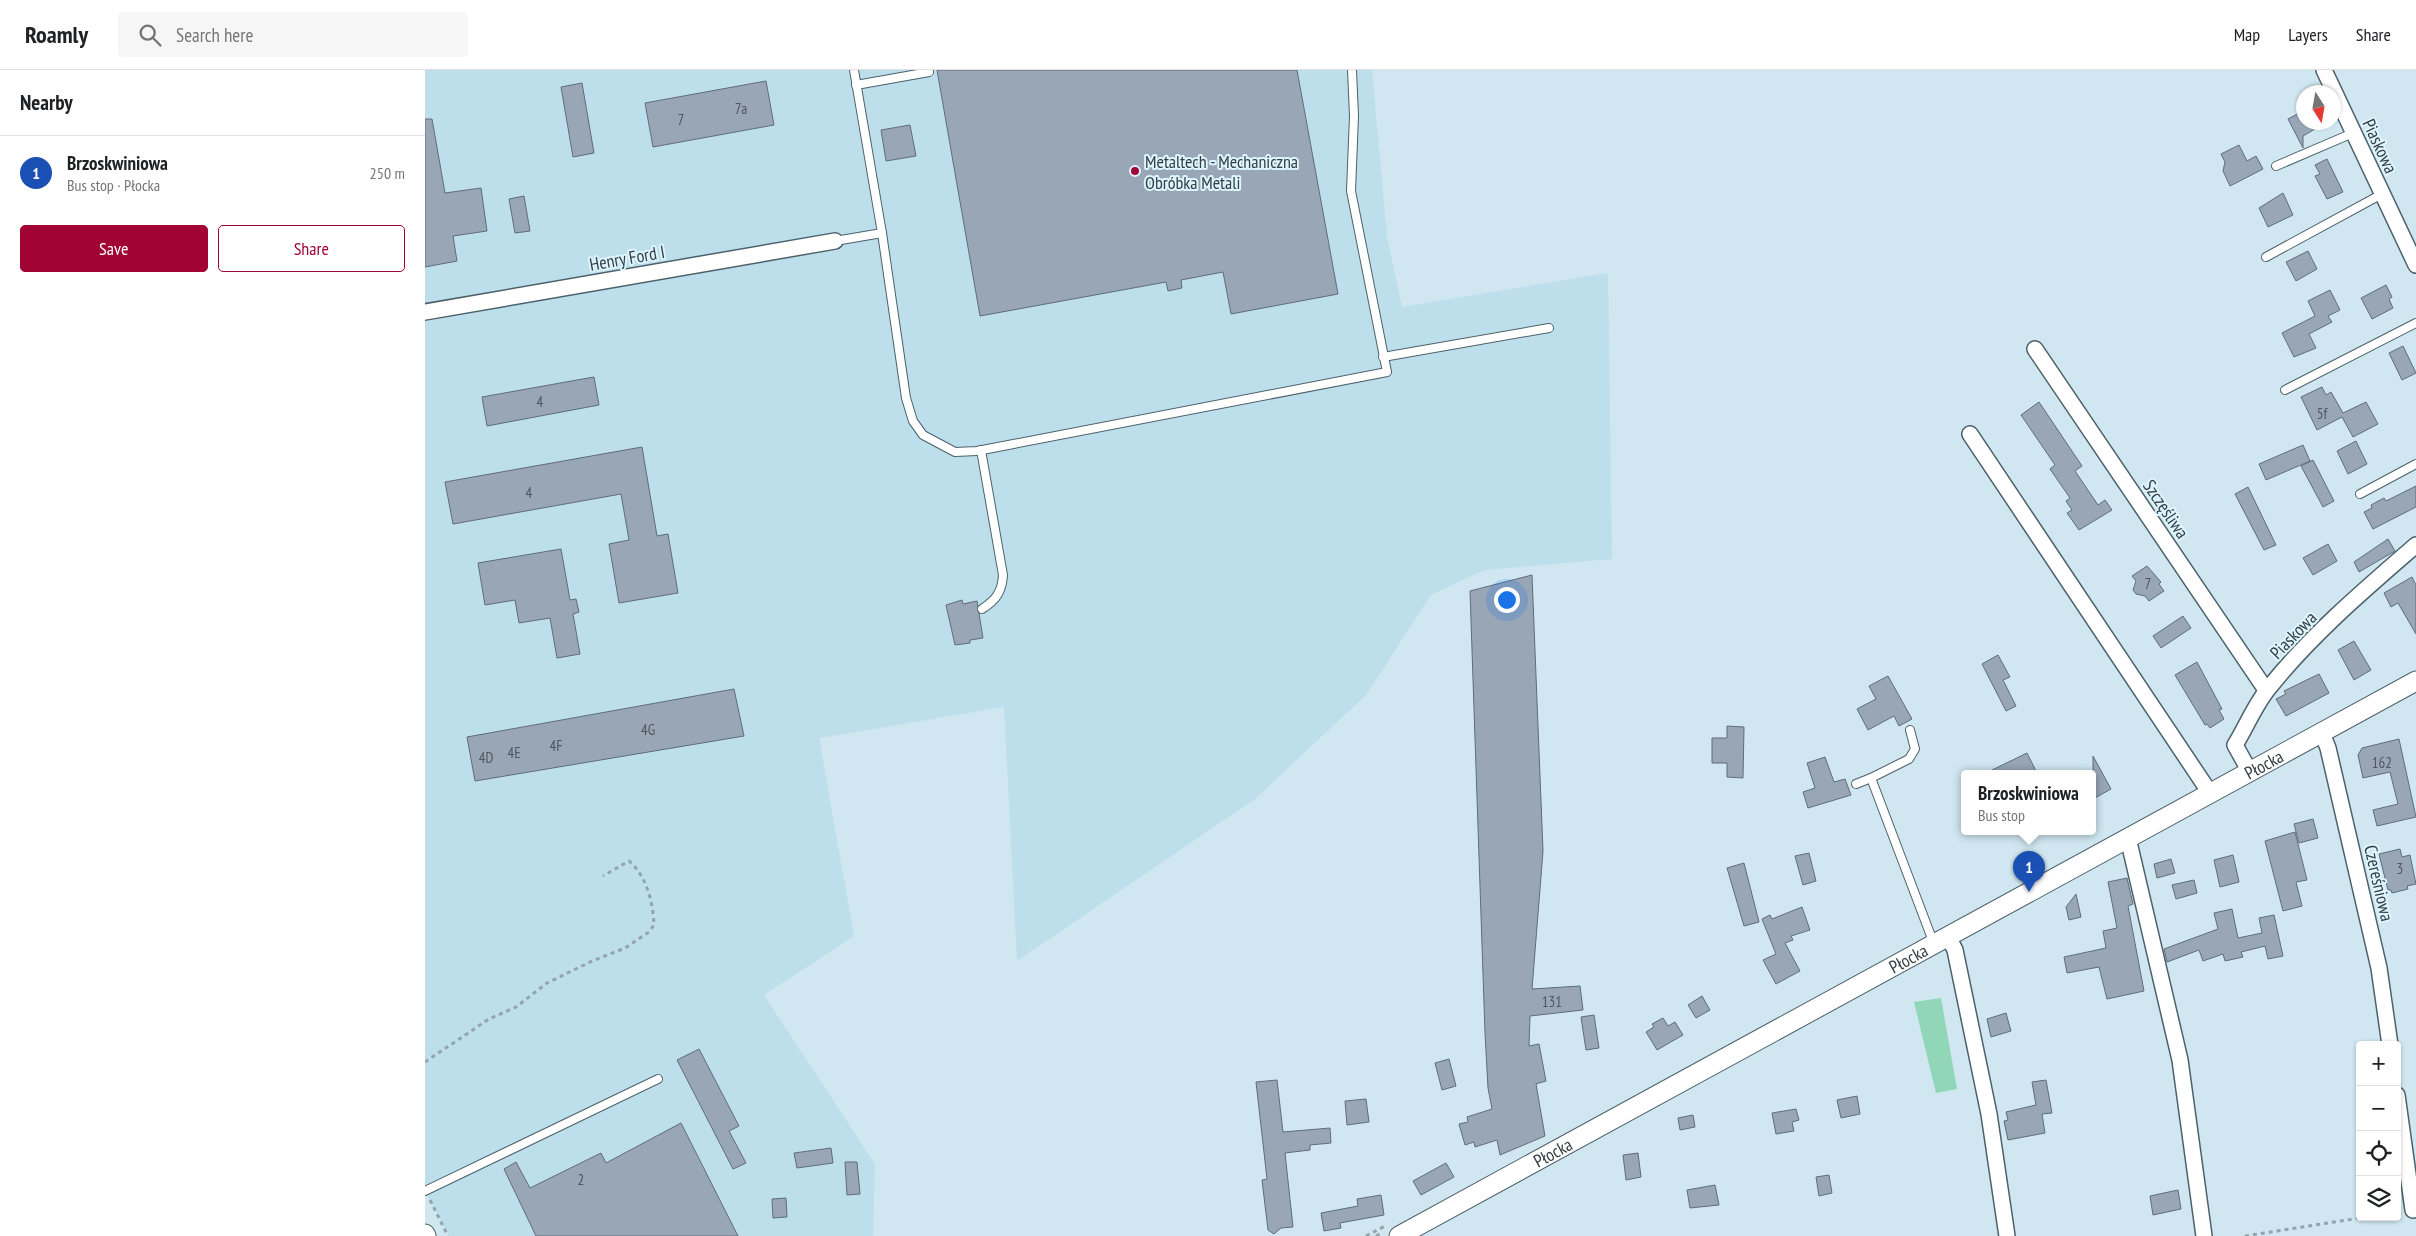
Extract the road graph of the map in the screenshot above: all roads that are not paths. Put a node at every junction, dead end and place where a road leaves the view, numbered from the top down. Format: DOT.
graph roads {
  1 [pos="853,70"];
  2 [pos="1352,70"];
  3 [pos="2324,70"];
  4 [pos="929,72"];
  5 [pos="856,85"];
  6 [pos="2353,133"];
  7 [pos="2276,166"];
  8 [pos="2382,194"];
  9 [pos="882,233"];
  10 [pos="835,241"];
  11 [pos="2266,257"];
  12 [pos="2416,265"];
  13 [pos="425,312"];
  14 [pos="2416,323"];
  15 [pos="1549,328"];
  16 [pos="2035,349"];
  17 [pos="1383,357"];
  18 [pos="2285,390"];
  19 [pos="1969,434"];
  20 [pos="981,450"];
  21 [pos="2416,464"];
  22 [pos="2360,494"];
  23 [pos="2416,545"];
  24 [pos="982,609"];
  25 [pos="2416,681"];
  26 [pos="2266,690"];
  27 [pos="1910,730"];
  28 [pos="2321,733"];
  29 [pos="2250,772"];
  30 [pos="1871,778"];
  31 [pos="1856,784"];
  32 [pos="2210,793"];
  33 [pos="2128,838"];
  34 [pos="1941,940"];
  35 [pos="2389,1041"];
  36 [pos="658,1079"];
  37 [pos="2401,1124"];
  38 [pos="425,1191"];
  39 [pos="2413,1210"];
  40 [pos="1399,1236"];
  41 [pos="2007,1236"];
  42 [pos="2204,1236"];
  1 -- 5 [label="lane"];
  2 -- 17 [label="lane"];
  3 -- 6 [label="street, Piaskowa"];
  4 -- 5 [label="lane"];
  5 -- 9 [label="lane"];
  6 -- 7 [label="lane"];
  6 -- 8 [label="street, Piaskowa"];
  8 -- 11 [label="lane"];
  8 -- 12 [label="street, Piaskowa"];
  9 -- 10 [label="lane"];
  9 -- 20 [label="lane"];
  10 -- 13 [label="street, Henry Ford I"];
  14 -- 18 [label="lane"];
  15 -- 17 [label="lane"];
  16 -- 26 [label="street, Szczęśliwa"];
  17 -- 20 [label="lane"];
  19 -- 32 [label="street"];
  20 -- 24 [label="lane"];
  21 -- 22 [label="lane"];
  23 -- 26 [label="street, Piaskowa"];
  25 -- 28 [label="street, Płocka"];
  26 -- 29 [label="street, Piaskowa"];
  27 -- 30 [label="lane"];
  28 -- 29 [label="street, Płocka"];
  28 -- 35 [label="street, Czereśniowa"];
  29 -- 32 [label="street, Płocka"];
  30 -- 31 [label="lane"];
  30 -- 34 [label="lane"];
  32 -- 33 [label="street, Płocka"];
  33 -- 34 [label="street, Płocka"];
  33 -- 42 [label="street"];
  34 -- 40 [label="street, Płocka"];
  34 -- 41 [label="street"];
  36 -- 38 [label="lane"];
  37 -- 39 [label="street"];
}
